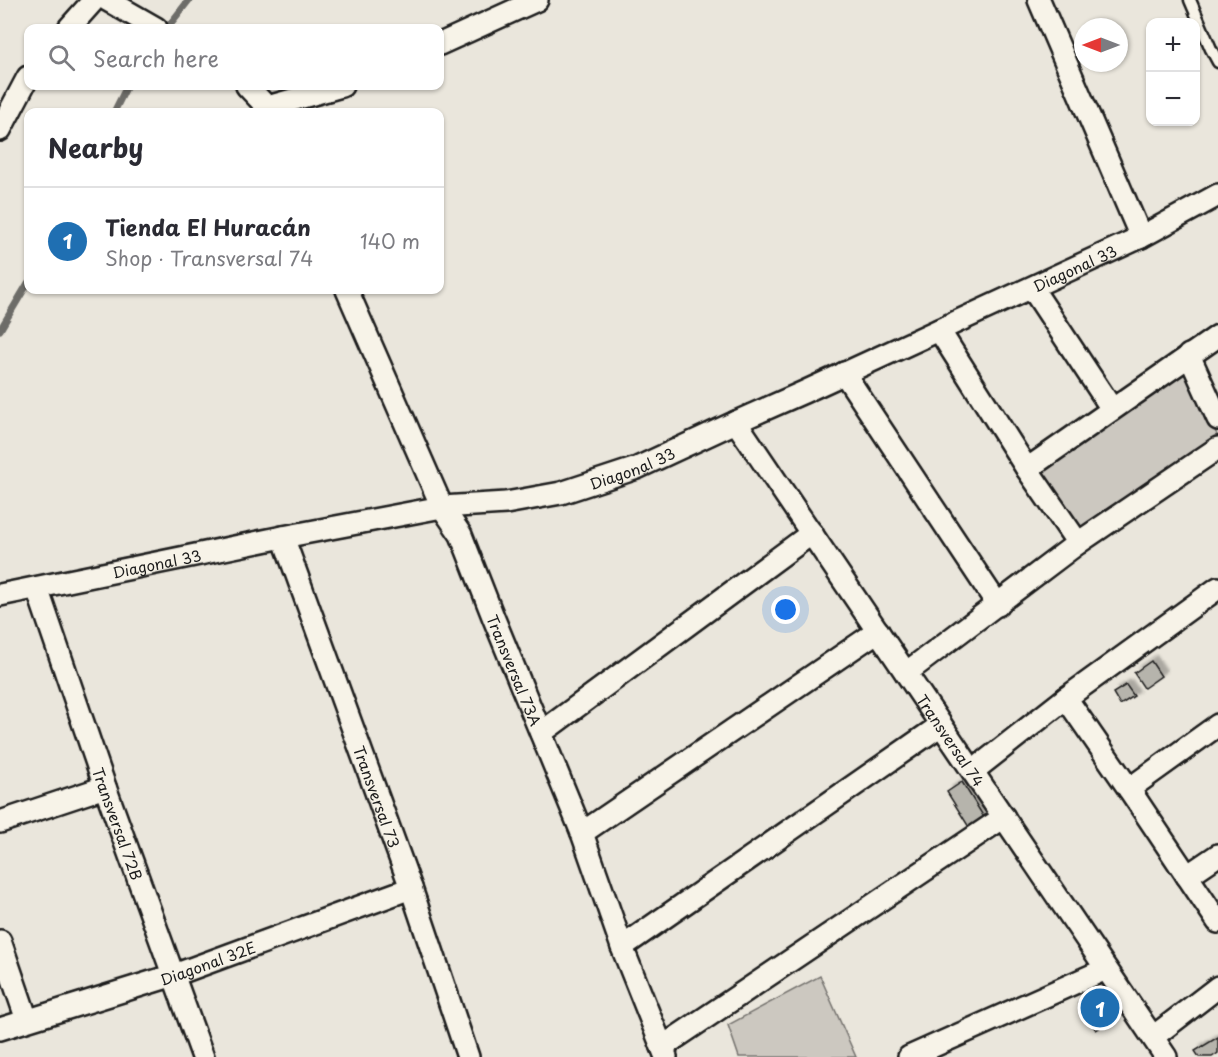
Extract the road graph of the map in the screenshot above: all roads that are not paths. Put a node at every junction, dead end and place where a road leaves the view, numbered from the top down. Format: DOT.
graph roads {
  1 [pos="94,0"];
  2 [pos="537,0"];
  3 [pos="1039,0"];
  4 [pos="1190,0"];
  5 [pos="116,5"];
  6 [pos="73,24"];
  7 [pos="149,24"];
  8 [pos="444,42"];
  9 [pos="1218,62"];
  10 [pos="24,85"];
  11 [pos="251,90"];
  12 [pos="330,90"];
  13 [pos="267,108"];
  14 [pos="275,108"];
  15 [pos="0,130"];
  16 [pos="1218,195"];
  17 [pos="1141,237"];
  18 [pos="1032,288"];
  19 [pos="349,294"];
  20 [pos="939,330"];
  21 [pos="1218,336"];
  22 [pos="1189,355"];
  23 [pos="844,374"];
  24 [pos="1112,409"];
  25 [pos="1218,419"];
  26 [pos="736,422"];
  27 [pos="1218,448"];
  28 [pos="1027,469"];
  29 [pos="442,507"];
  30 [pos="812,533"];
  31 [pos="283,537"];
  32 [pos="1078,543"];
  33 [pos="37,588"];
  34 [pos="1218,588"];
  35 [pos="0,595"];
  36 [pos="998,605"];
  37 [pos="878,631"];
  38 [pos="906,673"];
  39 [pos="1066,698"];
  40 [pos="941,725"];
  41 [pos="1218,725"];
  42 [pos="541,733"];
  43 [pos="973,771"];
  44 [pos="105,787"];
  45 [pos="1129,789"];
  46 [pos="1004,818"];
  47 [pos="0,822"];
  48 [pos="582,833"];
  49 [pos="1218,855"];
  50 [pos="1187,876"];
  51 [pos="411,888"];
  52 [pos="1218,921"];
  53 [pos="0,941"];
  54 [pos="622,947"];
  55 [pos="1106,969"];
  56 [pos="174,975"];
  57 [pos="1218,987"];
  58 [pos="27,1020"];
  59 [pos="0,1029"];
  60 [pos="1153,1037"];
  61 [pos="664,1052"];
  62 [pos="936,1052"];
  63 [pos="203,1057"];
  64 [pos="468,1057"];
  65 [pos="909,1057"];
  66 [pos="1166,1057"];
  1 -- 6 [label="street"];
  2 -- 8 [label="street"];
  3 -- 17 [label="street"];
  4 -- 9 [label="lane"];
  5 -- 7 [label="street"];
  10 -- 15 [label="street"];
  11 -- 13 [label="street"];
  12 -- 14 [label="street"];
  16 -- 17 [label="street, Diagonal 33"];
  17 -- 18 [label="street, Diagonal 33"];
  18 -- 20 [label="street, Diagonal 33"];
  18 -- 24 [label="street"];
  19 -- 29 [label="street, Transversal 73A"];
  20 -- 23 [label="street, Diagonal 33"];
  20 -- 28 [label="street"];
  21 -- 22 [label="street"];
  22 -- 24 [label="street"];
  22 -- 25 [label="street"];
  23 -- 26 [label="street, Diagonal 33"];
  23 -- 36 [label="street"];
  24 -- 28 [label="street"];
  26 -- 29 [label="street, Diagonal 33"];
  26 -- 30 [label="street, Transversal 74"];
  27 -- 32 [label="street"];
  28 -- 32 [label="street"];
  29 -- 31 [label="street, Diagonal 33"];
  29 -- 42 [label="street, Transversal 73A"];
  30 -- 37 [label="street, Transversal 74"];
  30 -- 42 [label="street"];
  31 -- 33 [label="street, Diagonal 33"];
  31 -- 51 [label="street, Transversal 73"];
  32 -- 36 [label="street"];
  33 -- 35 [label="street, Diagonal 33"];
  33 -- 44 [label="street, Transversal 72B"];
  34 -- 39 [label="street"];
  36 -- 38 [label="street"];
  37 -- 38 [label="street, Transversal 74"];
  37 -- 48 [label="street"];
  38 -- 40 [label="street, Transversal 74"];
  39 -- 43 [label="street"];
  39 -- 45 [label="street"];
  40 -- 43 [label="street, Transversal 74"];
  40 -- 54 [label="street"];
  41 -- 45 [label="street"];
  42 -- 48 [label="street, Transversal 73A"];
  43 -- 46 [label="street, Transversal 74"];
  44 -- 47 [label="street"];
  44 -- 56 [label="street, Transversal 72B"];
  45 -- 50 [label="street"];
  46 -- 55 [label="street, Transversal 74"];
  46 -- 61 [label="street"];
  48 -- 54 [label="street, Transversal 73A"];
  49 -- 50 [label="street"];
  50 -- 52 [label="street"];
  51 -- 56 [label="street, Diagonal 32E"];
  51 -- 64 [label="street, Transversal 73"];
  53 -- 58 [label="street"];
  54 -- 61 [label="street, Transversal 73A"];
  55 -- 60 [label="street, Transversal 74"];
  55 -- 62 [label="street"];
  56 -- 58 [label="street, Diagonal 32E"];
  56 -- 63 [label="street, Transversal 72B"];
  57 -- 60 [label="street"];
  58 -- 59 [label="street, Diagonal 32E"];
  60 -- 66 [label="street, Transversal 74"];
  62 -- 65 [label="street"];
}
